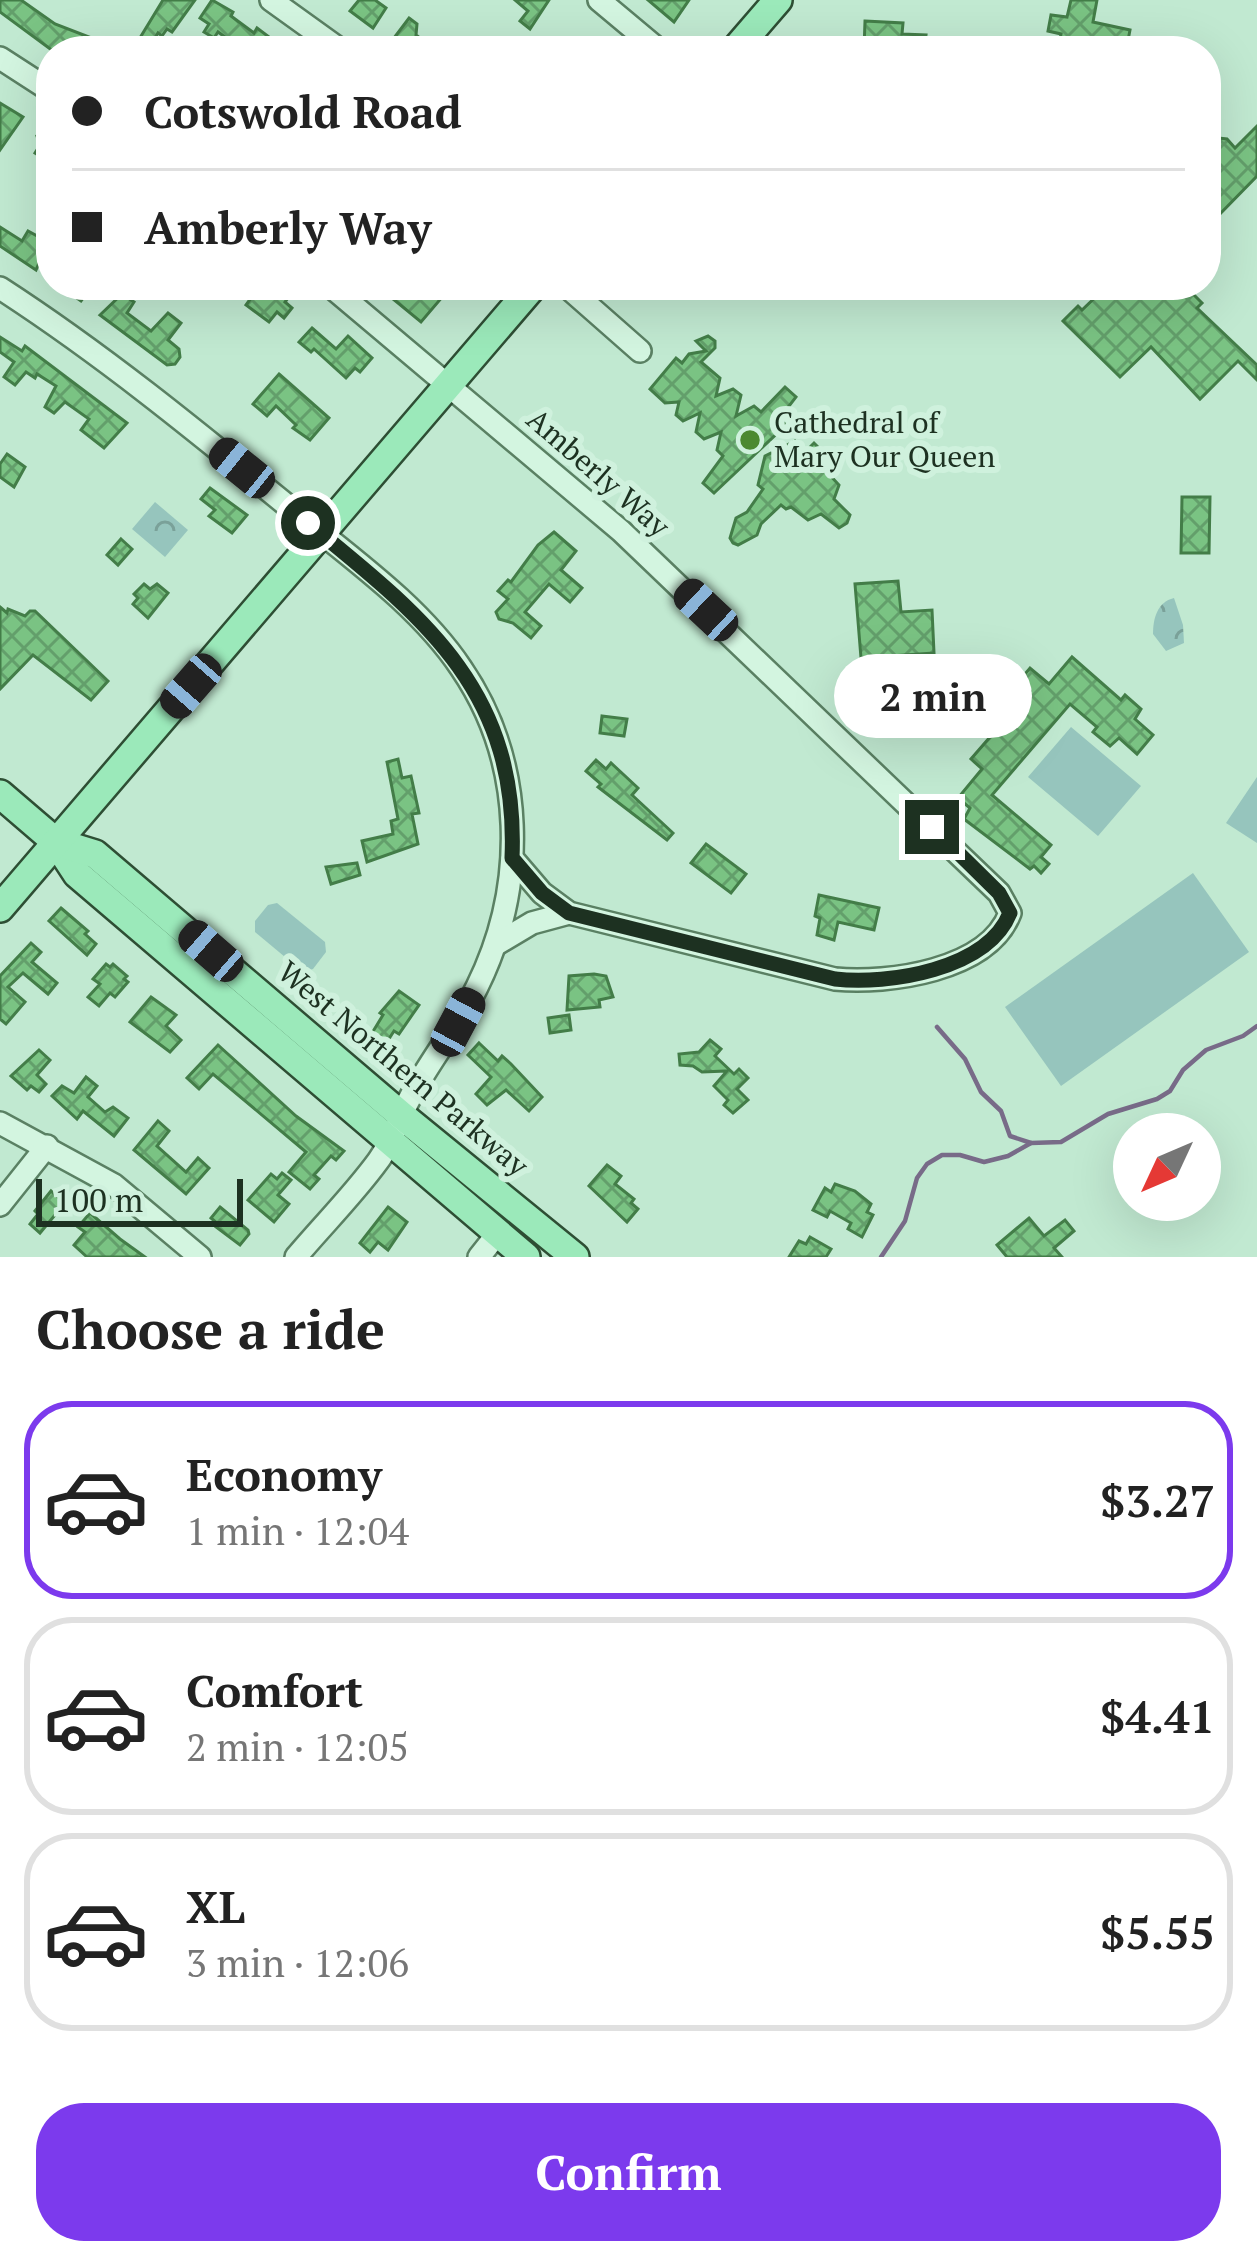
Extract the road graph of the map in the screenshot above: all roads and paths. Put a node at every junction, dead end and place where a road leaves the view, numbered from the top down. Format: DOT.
graph roads {
  1 [pos="271,0"];
  2 [pos="599,0"];
  3 [pos="778,0"];
  4 [pos="321,36"];
  5 [pos="642,36"];
  6 [pos="747,36"];
  7 [pos="0,58"];
  8 [pos="36,82"];
  9 [pos="0,288"];
  10 [pos="348,300"];
  11 [pos="521,300"];
  12 [pos="582,300"];
  13 [pos="640,351"];
  14 [pos="450,383"];
  15 [pos="322,534"];
  16 [pos="0,794"];
  17 [pos="56,842"];
  18 [pos="512,858"];
  19 [pos="0,908"];
  20 [pos="569,913"];
  21 [pos="495,945"];
  22 [pos="401,1115"];
  23 [pos="0,1123"];
  24 [pos="389,1142"];
  25 [pos="47,1146"];
  26 [pos="0,1205"];
  27 [pos="499,1233"];
  28 [pos="200,1257"];
  29 [pos="296,1257"];
  30 [pos="479,1257"];
  31 [pos="526,1257"];
  32 [pos="575,1257"];
  1 -- 4 [label="street"];
  2 -- 5 [label="street"];
  3 -- 6 [label="main road"];
  7 -- 8 [label="street"];
  9 -- 15 [label="street"];
  10 -- 14 [label="street, Amberly Way"];
  11 -- 14 [label="main road"];
  12 -- 13 [label="street"];
  14 -- 15 [label="main road"];
  14 -- 20 [label="street, Amberly Way"];
  15 -- 17 [label="main road"];
  15 -- 18 [label="street"];
  16 -- 17 [label="main road"];
  17 -- 19 [label="main road"];
  17 -- 22 [label="main road, West Northern Parkway"];
  17 -- 24 [label="main road, West Northern Parkway"];
  18 -- 20 [label="street"];
  18 -- 21 [label="street"];
  20 -- 21 [label="street"];
  21 -- 22 [label="street"];
  22 -- 24 [label="street"];
  22 -- 32 [label="main road, West Northern Parkway"];
  23 -- 25 [label="street"];
  24 -- 27 [label="main road, West Northern Parkway"];
  24 -- 29 [label="street"];
  25 -- 26 [label="street"];
  25 -- 28 [label="street"];
  27 -- 30 [label="street"];
  27 -- 31 [label="main road, West Northern Parkway"];
}
